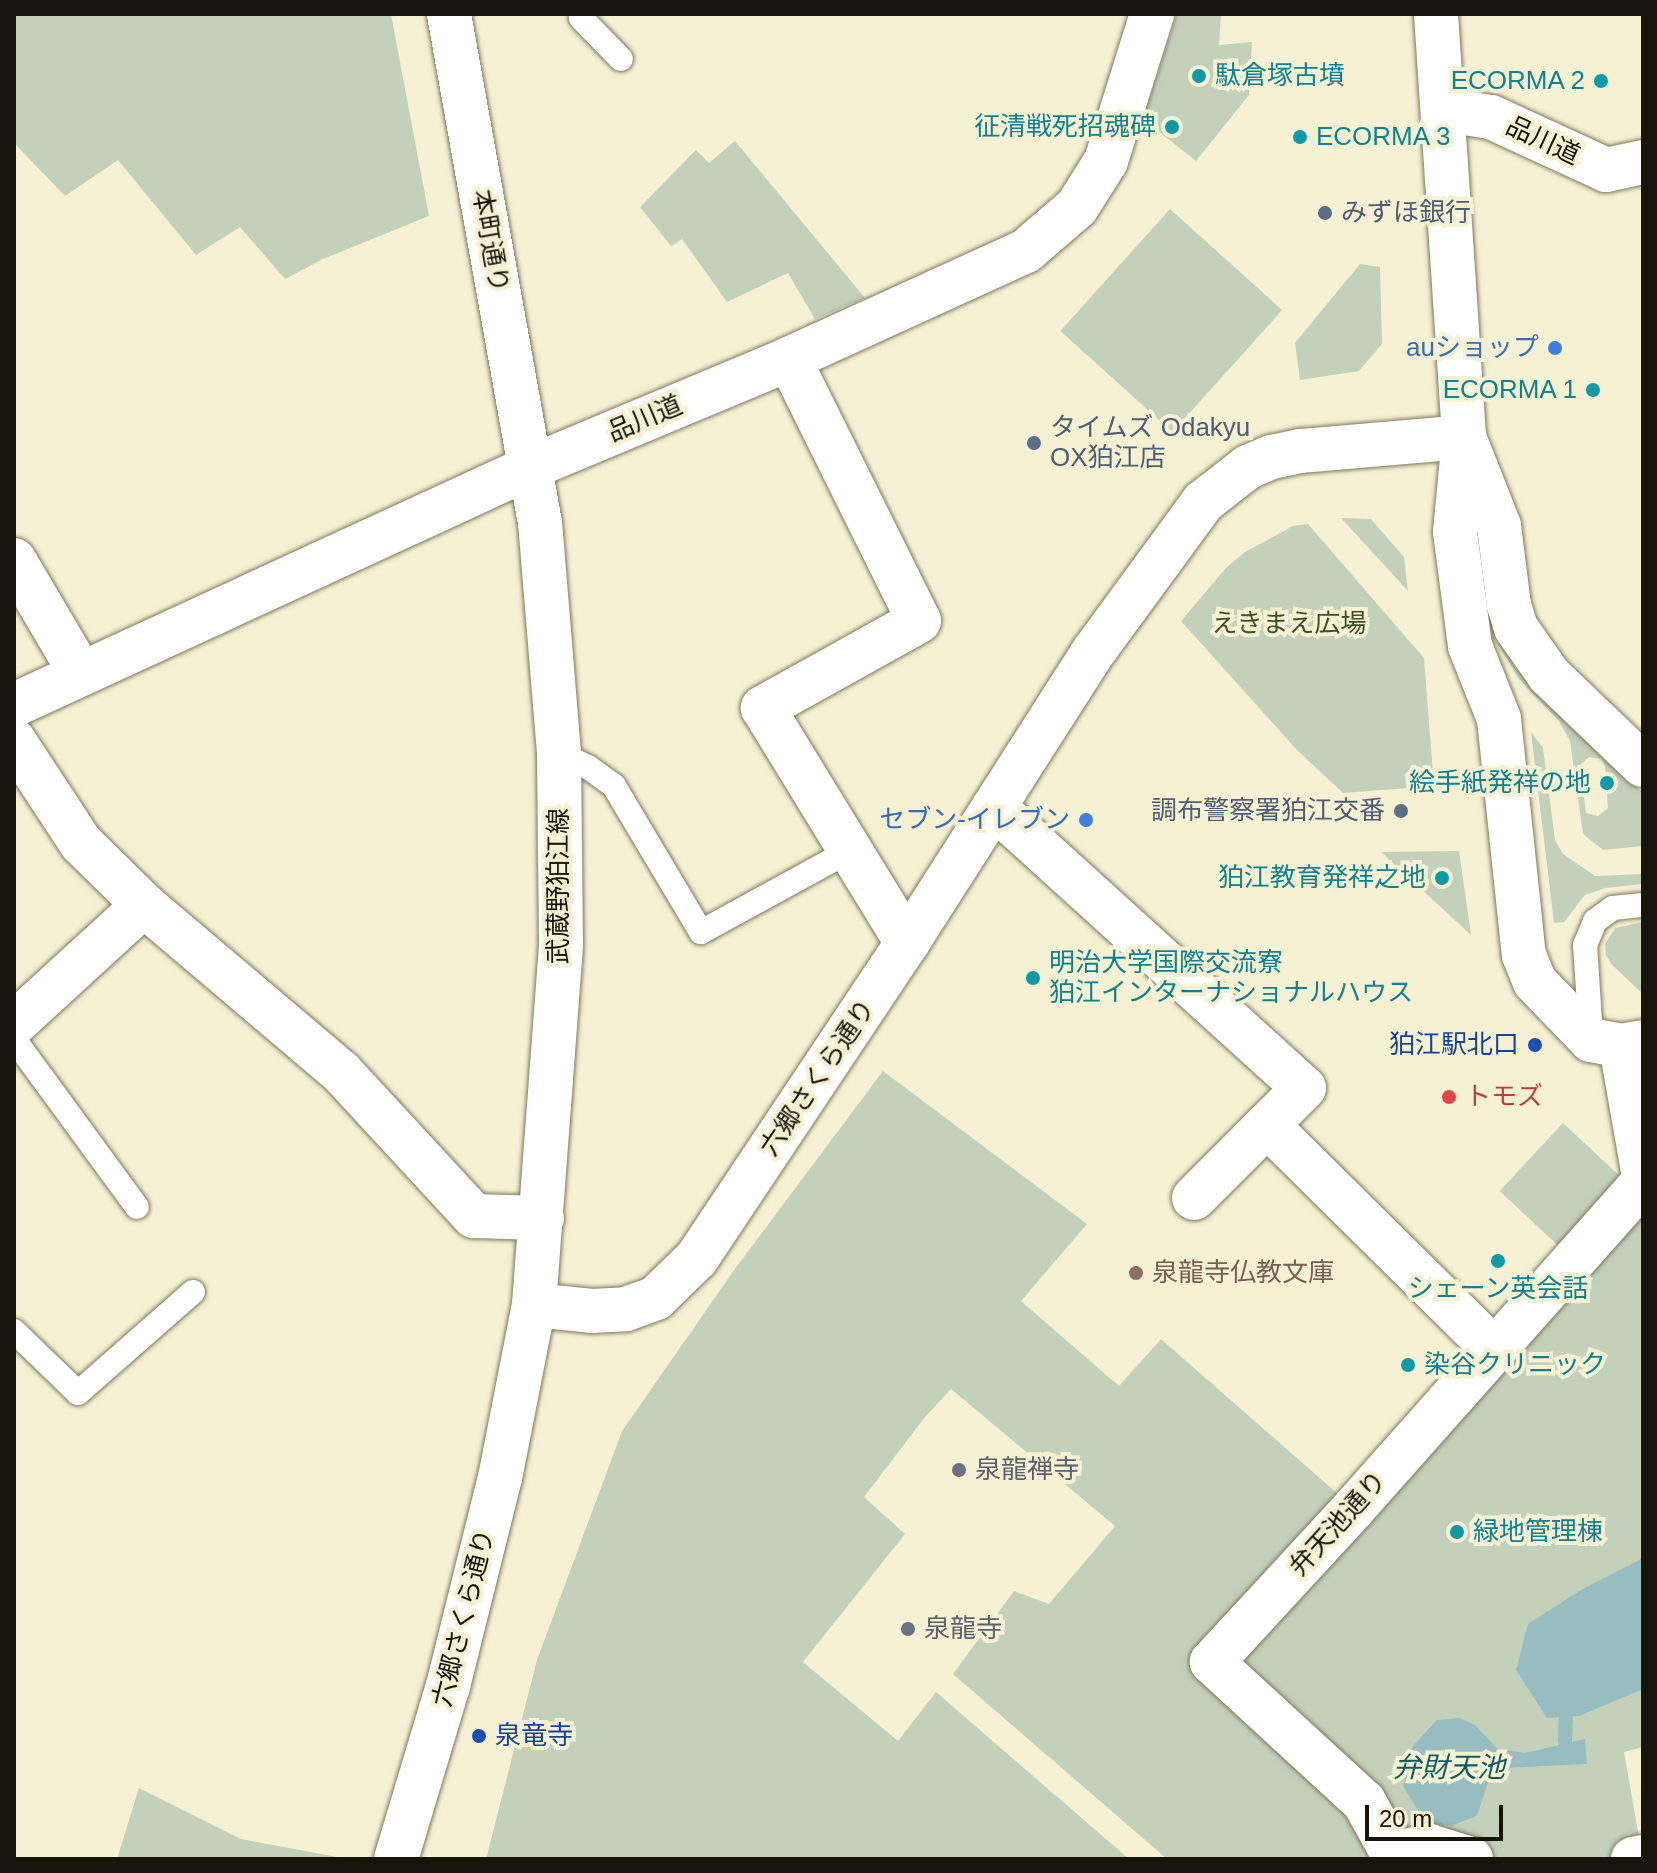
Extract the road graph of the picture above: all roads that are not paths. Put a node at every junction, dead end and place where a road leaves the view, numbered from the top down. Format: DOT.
graph roads {
  1 [pos="449,14"];
  2 [pos="583,14"];
  3 [pos="1152,14"];
  4 [pos="1436,14"];
  5 [pos="621,59"];
  6 [pos="1443,117"];
  7 [pos="1643,162"];
  8 [pos="789,359"];
  9 [pos="1464,437"];
  10 [pos="531,467"];
  11 [pos="14,560"];
  12 [pos="80,672"];
  13 [pos="14,705"];
  14 [pos="14,741"];
  15 [pos="559,753"];
  16 [pos="1643,765"];
  17 [pos="994,807"];
  18 [pos="851,850"];
  19 [pos="144,905"];
  20 [pos="1643,905"];
  21 [pos="907,943"];
  22 [pos="14,1024"];
  23 [pos="14,1039"];
  24 [pos="1618,1043"];
  25 [pos="1267,1125"];
  26 [pos="1643,1171"];
  27 [pos="1643,1182"];
  28 [pos="1194,1198"];
  29 [pos="137,1207"];
  30 [pos="542,1218"];
  31 [pos="193,1292"];
  32 [pos="534,1305"];
  33 [pos="14,1331"];
  34 [pos="1493,1349"];
  35 [pos="1392,1856"];
  36 [pos="1643,1857"];
  37 [pos="396,1859"];
  38 [pos="1471,1859"];
  39 [pos="1633,1859"];
  1 -- 10 [label="street, 本町通り"];
  2 -- 5 [label="lane"];
  3 -- 8 [label="street, 品川道"];
  4 -- 6 [label="street"];
  6 -- 7 [label="street, 品川道"];
  6 -- 9 [label="street"];
  8 -- 10 [label="street, 品川道"];
  8 -- 18 [label="street"];
  9 -- 16 [label="street"];
  9 -- 17 [label="street, 六郷さくら通り"];
  9 -- 24 [label="street"];
  10 -- 12 [label="street, 品川道"];
  10 -- 15 [label="street, 武蔵野狛江線"];
  11 -- 12 [label="street"];
  12 -- 13 [label="street, 品川道"];
  14 -- 19 [label="street"];
  15 -- 18 [label="lane"];
  15 -- 30 [label="street, 武蔵野狛江線"];
  17 -- 21 [label="street, 六郷さくら通り"];
  17 -- 25 [label="street"];
  18 -- 21 [label="street"];
  19 -- 22 [label="street"];
  19 -- 30 [label="street"];
  20 -- 24 [label="lane"];
  21 -- 32 [label="street, 六郷さくら通り"];
  23 -- 29 [label="lane"];
  24 -- 26 [label="street"];
  25 -- 28 [label="street"];
  25 -- 34 [label="street"];
  27 -- 34 [label="street, 弁天池通り"];
  30 -- 32 [label="street, 武蔵野狛江線"];
  31 -- 33 [label="lane"];
  32 -- 37 [label="street, 六郷さくら通り"];
  34 -- 35 [label="street, 弁天池通り"];
  35 -- 38 [label="street"];
  36 -- 39 [label="street"];
}
